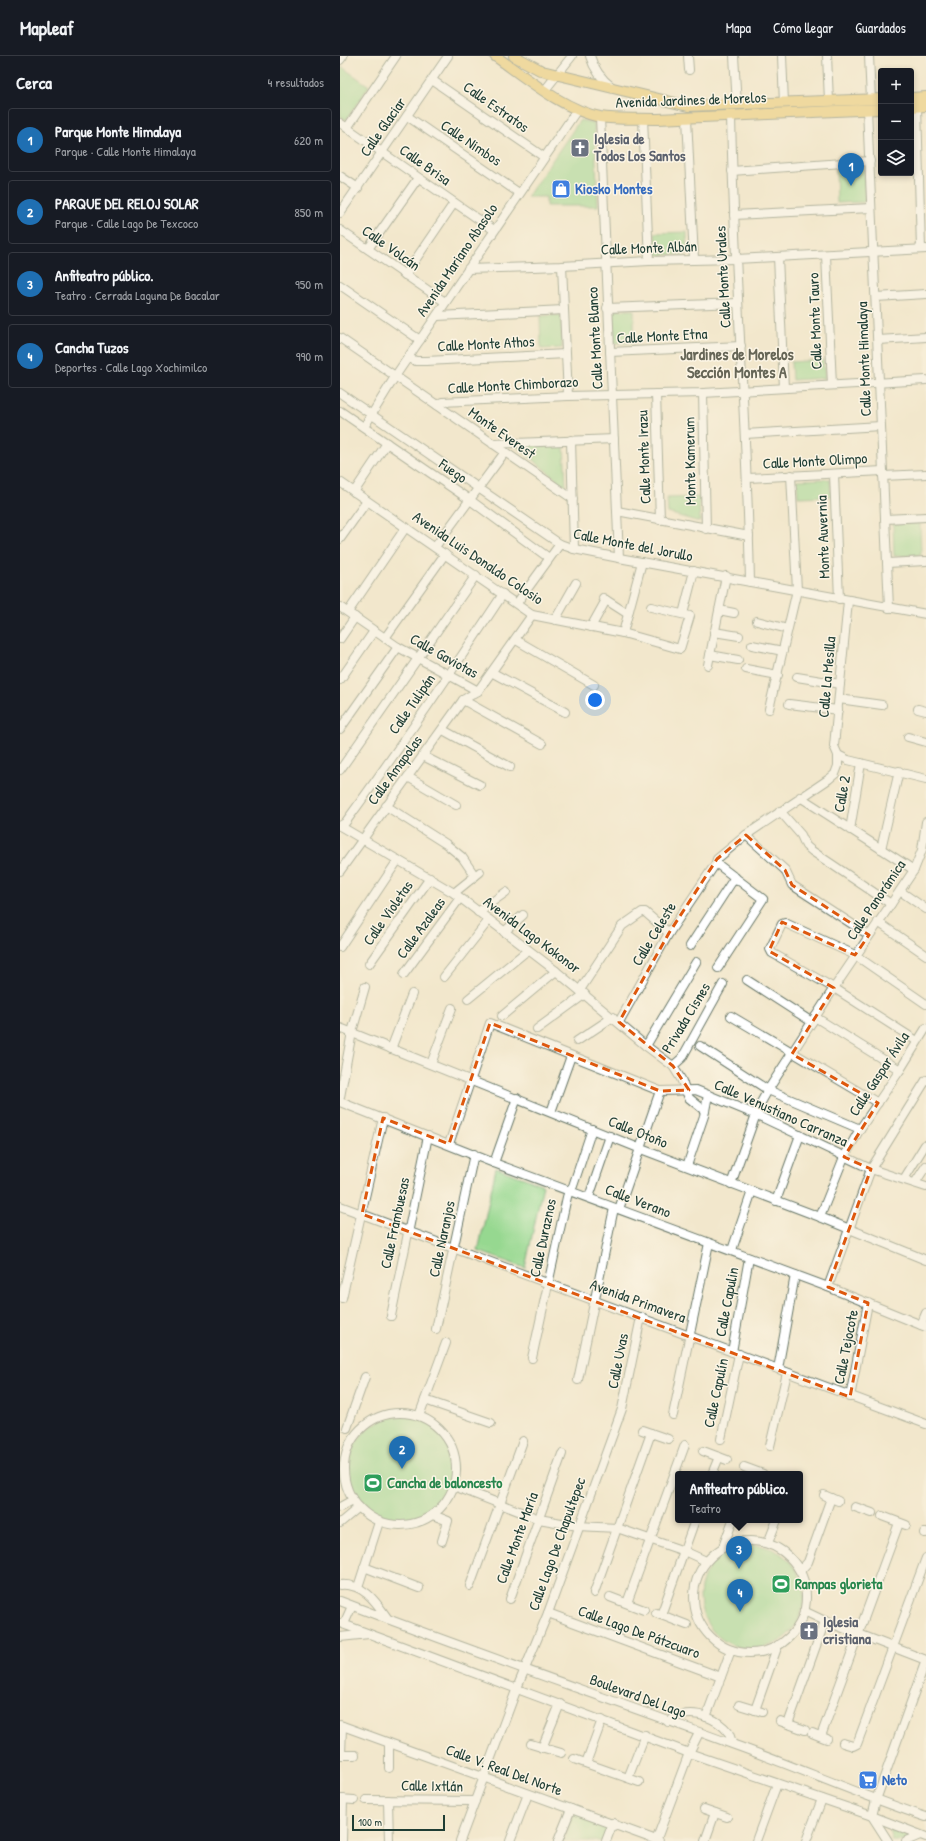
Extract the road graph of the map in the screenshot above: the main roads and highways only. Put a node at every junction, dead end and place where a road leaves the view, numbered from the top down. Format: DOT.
graph roads {
  1 [pos="495,56"];
  2 [pos="514,56"];
  3 [pos="926,97"];
  4 [pos="914,98"];
  5 [pos="658,100"];
  6 [pos="873,103"];
  7 [pos="658,119"];
  1 -- 7 [label="main road, Avenida Jardines de Morelos"];
  2 -- 5 [label="main road, Avenida Jardines de Morelos"];
  3 -- 4 [label="main road"];
  5 -- 6 [label="main road, Avenida Jardines de Morelos"];
  5 -- 7 [label="main road"];
  6 -- 7 [label="main road, Avenida Jardines de Morelos"];
}
